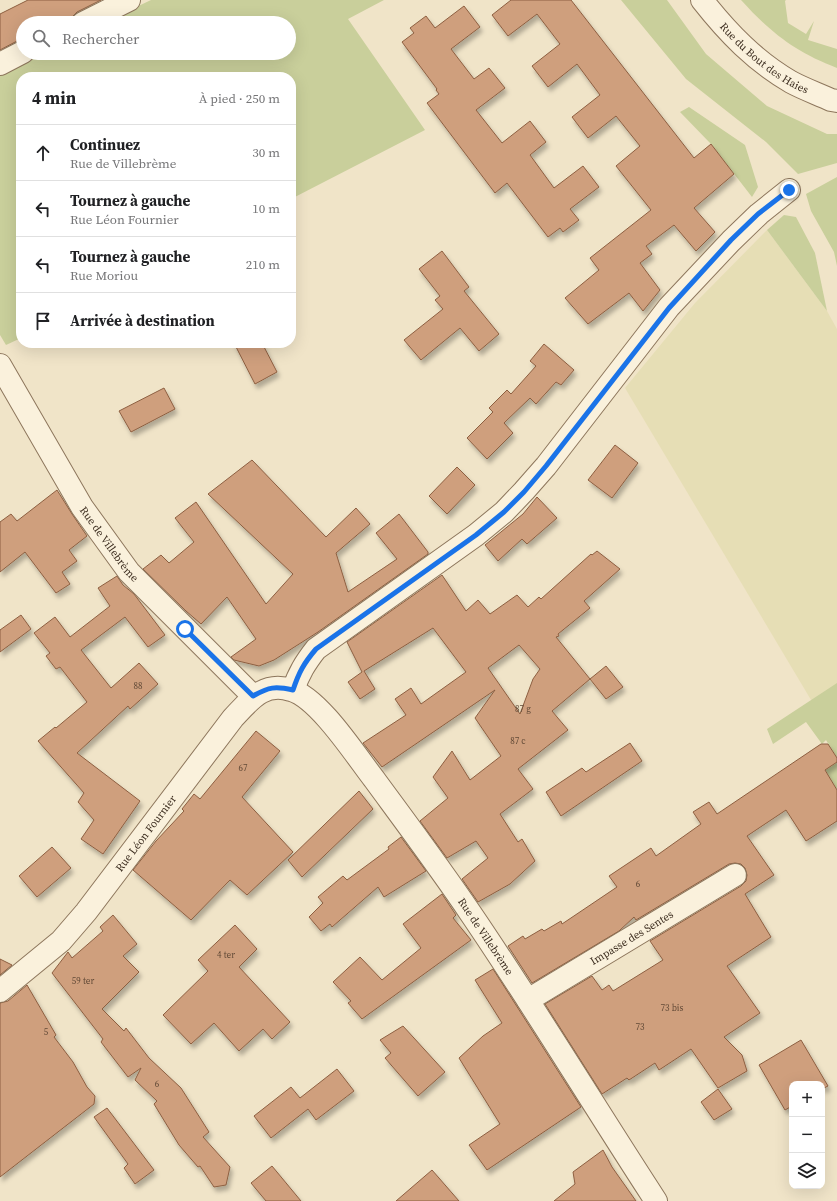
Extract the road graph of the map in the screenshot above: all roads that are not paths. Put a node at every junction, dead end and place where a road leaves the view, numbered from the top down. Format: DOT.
graph roads {
  1 [pos="129,0"];
  2 [pos="709,3"];
  3 [pos="97,16"];
  4 [pos="16,56"];
  5 [pos="0,64"];
  6 [pos="837,101"];
  7 [pos="789,190"];
  8 [pos="0,365"];
  9 [pos="293,690"];
  10 [pos="253,696"];
  11 [pos="735,875"];
  12 [pos="0,991"];
  13 [pos="528,1000"];
  14 [pos="656,1201"];
  1 -- 3 [label="street"];
  2 -- 6 [label="street, Rue du Bout des Haies"];
  4 -- 5 [label="street"];
  7 -- 9 [label="street"];
  8 -- 10 [label="street, Rue de Villebrème"];
  9 -- 10 [label="street, Rue Léon Fournier"];
  9 -- 13 [label="street, Rue de Villebrème"];
  10 -- 12 [label="street, Rue Léon Fournier"];
  11 -- 13 [label="street, Impasse des Sentes"];
  13 -- 14 [label="street, Rue de Villebrème"];
}
